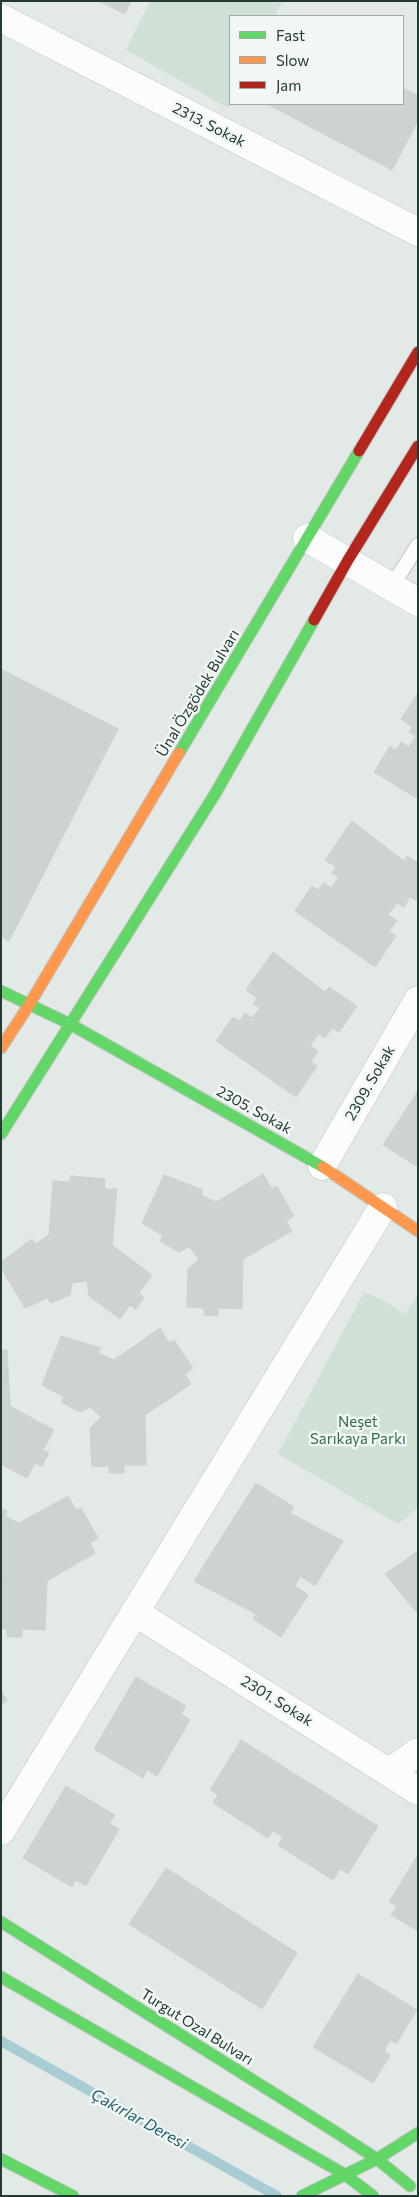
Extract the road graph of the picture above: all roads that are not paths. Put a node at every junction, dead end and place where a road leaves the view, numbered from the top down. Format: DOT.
graph roads {
  1 [pos="1,18"];
  2 [pos="418,232"];
  3 [pos="418,352"];
  4 [pos="418,446"];
  5 [pos="307,538"];
  6 [pos="418,545"];
  7 [pos="348,560"];
  8 [pos="392,586"];
  9 [pos="418,602"];
  10 [pos="1,991"];
  11 [pos="418,1000"];
  12 [pos="29,1005"];
  13 [pos="70,1024"];
  14 [pos="1,1048"];
  15 [pos="1,1134"];
  16 [pos="322,1166"];
  17 [pos="383,1207"];
  18 [pos="418,1231"];
  19 [pos="136,1613"];
  20 [pos="418,1752"];
  21 [pos="390,1772"];
  22 [pos="418,1791"];
  23 [pos="1,1831"];
  24 [pos="1,1922"];
  25 [pos="1,1977"];
  26 [pos="418,2133"];
  27 [pos="1,2159"];
  28 [pos="377,2159"];
  29 [pos="344,2174"];
  30 [pos="410,2189"];
  31 [pos="73,2196"];
  32 [pos="302,2196"];
  33 [pos="373,2196"];
  1 -- 2 [label="street, 2313. Sokak"];
  3 -- 5 [label="main road, Ünal Özgödek Bulvarı"];
  4 -- 7 [label="main road"];
  5 -- 7 [label="street"];
  5 -- 12 [label="main road, Ünal Özgödek Bulvarı"];
  6 -- 8 [label="lane"];
  7 -- 8 [label="street"];
  7 -- 13 [label="main road"];
  8 -- 9 [label="street"];
  10 -- 12 [label="main road, 2305. Sokak"];
  11 -- 16 [label="street, 2309. Sokak"];
  12 -- 13 [label="main road, 2305. Sokak"];
  12 -- 14 [label="main road, Ünal Özgödek Bulvarı"];
  13 -- 15 [label="main road"];
  13 -- 16 [label="main road, 2305. Sokak"];
  16 -- 17 [label="main road, 2305. Sokak"];
  17 -- 18 [label="main road, 2305. Sokak"];
  17 -- 19 [label="street"];
  19 -- 21 [label="street, 2301. Sokak"];
  19 -- 23 [label="street"];
  20 -- 21 [label="street"];
  21 -- 22 [label="street, 2301. Sokak"];
  24 -- 28 [label="main road, Turgut Ozal Bulvarı"];
  25 -- 29 [label="main road"];
  26 -- 28 [label="main road"];
  27 -- 31 [label="main road"];
  28 -- 29 [label="main road"];
  28 -- 30 [label="main road, Turgut Ozal Bulvarı"];
  29 -- 32 [label="main road"];
  29 -- 33 [label="main road"];
}
